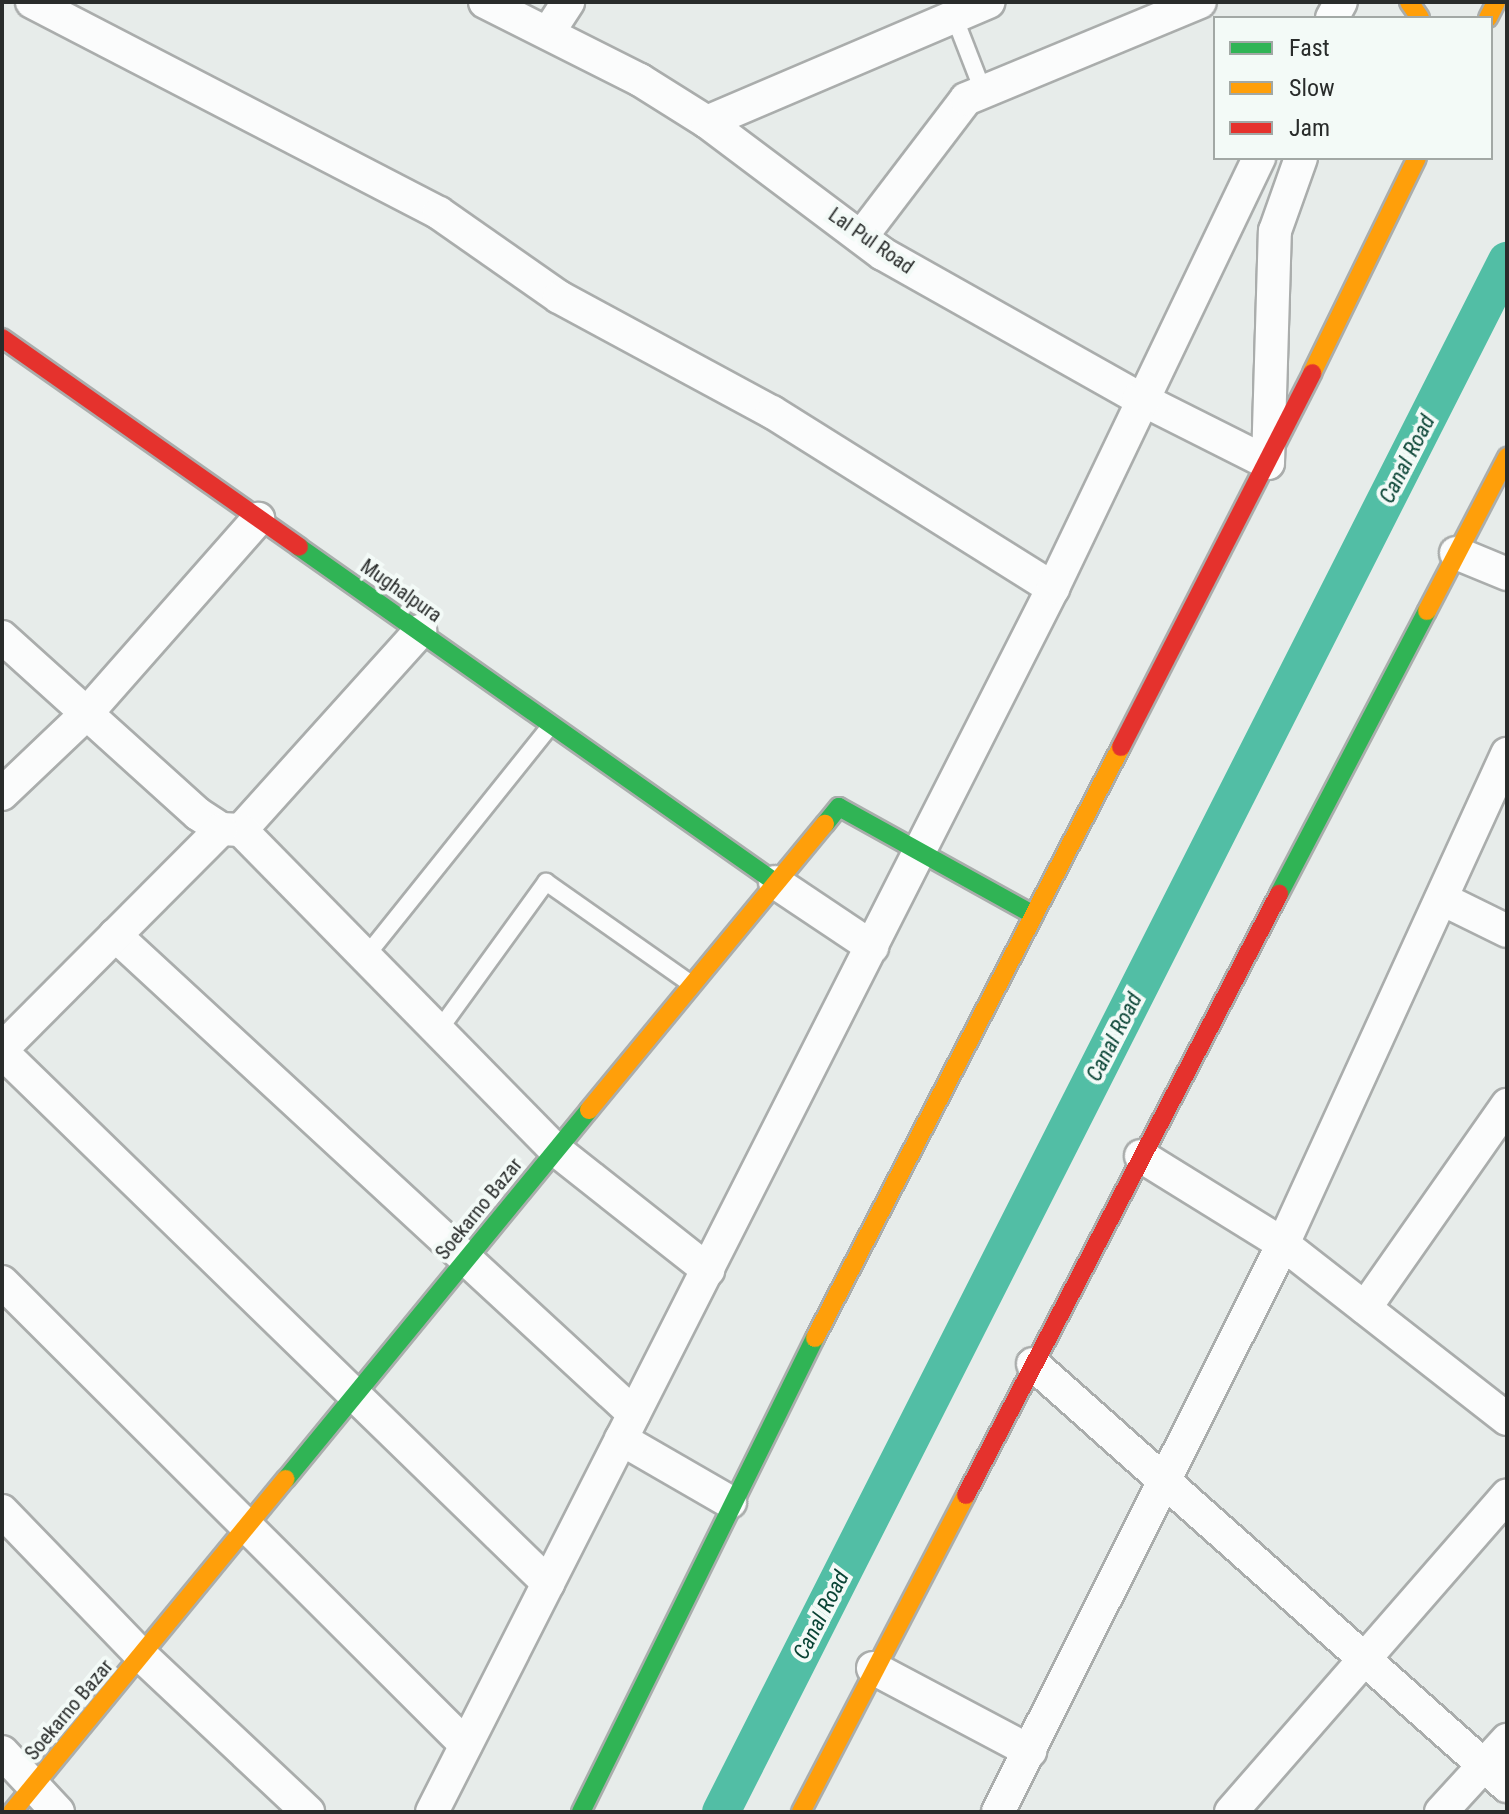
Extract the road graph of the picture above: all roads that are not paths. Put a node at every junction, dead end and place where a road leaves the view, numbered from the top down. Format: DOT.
graph roads {
  1 [pos="32,2"];
  2 [pos="568,2"];
  3 [pos="988,2"];
  4 [pos="1200,2"];
  5 [pos="489,3"];
  6 [pos="951,9"];
  7 [pos="548,33"];
  8 [pos="983,91"];
  9 [pos="707,122"];
  10 [pos="1258,160"];
  11 [pos="1300,160"];
  12 [pos="1416,160"];
  13 [pos="861,237"];
  14 [pos="2,338"];
  15 [pos="1139,398"];
  16 [pos="1507,457"];
  17 [pos="1268,463"];
  18 [pos="258,519"];
  19 [pos="1456,553"];
  20 [pos="1507,574"];
  21 [pos="1053,588"];
  22 [pos="420,631"];
  23 [pos="2,637"];
  24 [pos="87,713"];
  25 [pos="552,723"];
  26 [pos="1505,764"];
  27 [pos="2,794"];
  28 [pos="231,830"];
  29 [pos="919,854"];
  30 [pos="775,882"];
  31 [pos="1444,900"];
  32 [pos="1034,915"];
  33 [pos="1507,931"];
  34 [pos="115,935"];
  35 [pos="872,947"];
  36 [pos="366,956"];
  37 [pos="691,984"];
  38 [pos="439,1030"];
  39 [pos="2,1051"];
  40 [pos="1507,1105"];
  41 [pos="556,1150"];
  42 [pos="1141,1156"];
  43 [pos="1283,1244"];
  44 [pos="464,1263"];
  45 [pos="708,1270"];
  46 [pos="2,1282"];
  47 [pos="1365,1308"];
  48 [pos="1033,1364"];
  49 [pos="353,1398"];
  50 [pos="1506,1417"];
  51 [pos="628,1427"];
  52 [pos="1161,1477"];
  53 [pos="1507,1496"];
  54 [pos="730,1502"];
  55 [pos="2,1511"];
  56 [pos="247,1529"];
  57 [pos="548,1583"];
  58 [pos="142,1656"];
  59 [pos="1363,1661"];
  60 [pos="873,1668"];
  61 [pos="1507,1740"];
  62 [pos="466,1745"];
  63 [pos="1030,1751"];
  64 [pos="2,1752"];
  65 [pos="1496,1775"];
  66 [pos="32,1787"];
  67 [pos="12,1812"];
  68 [pos="58,1812"];
  69 [pos="308,1812"];
  70 [pos="432,1812"];
  71 [pos="581,1812"];
  72 [pos="801,1812"];
  73 [pos="998,1812"];
  74 [pos="1231,1812"];
  75 [pos="1441,1812"];
  1 -- 21 [label="street"];
  2 -- 7 [label="street"];
  3 -- 6 [label="street"];
  4 -- 8 [label="street"];
  5 -- 7 [label="street, Lal Pul Road"];
  6 -- 8 [label="lane"];
  6 -- 9 [label="street"];
  7 -- 9 [label="street, Lal Pul Road"];
  8 -- 13 [label="street"];
  9 -- 13 [label="street, Lal Pul Road"];
  10 -- 15 [label="street"];
  11 -- 17 [label="street"];
  12 -- 17 [label="main road"];
  13 -- 15 [label="street, Lal Pul Road"];
  14 -- 18 [label="main road, Mughalpura"];
  15 -- 17 [label="street, Lal Pul Road"];
  15 -- 21 [label="street"];
  16 -- 19 [label="main road"];
  17 -- 32 [label="main road"];
  18 -- 22 [label="main road, Mughalpura"];
  18 -- 24 [label="street"];
  19 -- 20 [label="street"];
  19 -- 42 [label="main road"];
  21 -- 29 [label="street"];
  22 -- 25 [label="main road, Mughalpura"];
  22 -- 28 [label="street"];
  23 -- 24 [label="street"];
  24 -- 27 [label="street"];
  24 -- 28 [label="street"];
  25 -- 30 [label="main road, Mughalpura"];
  25 -- 36 [label="lane"];
  26 -- 31 [label="street"];
  28 -- 34 [label="street"];
  28 -- 36 [label="street"];
  29 -- 30 [label="main road, Soekarno Bazar"];
  29 -- 32 [label="main road, Soekarno Bazar"];
  29 -- 35 [label="street"];
  30 -- 35 [label="street"];
  30 -- 37 [label="main road, Soekarno Bazar"];
  31 -- 33 [label="street"];
  31 -- 43 [label="street"];
  32 -- 54 [label="main road"];
  34 -- 39 [label="street"];
  34 -- 44 [label="street"];
  35 -- 45 [label="street"];
  36 -- 38 [label="street"];
  37 -- 38 [label="lane"];
  37 -- 41 [label="main road, Soekarno Bazar"];
  38 -- 41 [label="street"];
  39 -- 49 [label="street"];
  40 -- 47 [label="street"];
  41 -- 44 [label="main road, Soekarno Bazar"];
  41 -- 45 [label="street"];
  42 -- 43 [label="street"];
  42 -- 48 [label="main road"];
  43 -- 47 [label="street"];
  43 -- 52 [label="street"];
  44 -- 49 [label="main road, Soekarno Bazar"];
  44 -- 51 [label="street"];
  45 -- 51 [label="street"];
  46 -- 56 [label="street"];
  47 -- 50 [label="street"];
  48 -- 52 [label="street"];
  48 -- 60 [label="main road"];
  49 -- 56 [label="main road, Soekarno Bazar"];
  49 -- 57 [label="street"];
  51 -- 54 [label="street"];
  51 -- 57 [label="street"];
  52 -- 59 [label="street"];
  52 -- 63 [label="street"];
  53 -- 59 [label="street"];
  54 -- 71 [label="main road"];
  55 -- 58 [label="street"];
  56 -- 58 [label="main road, Soekarno Bazar"];
  56 -- 62 [label="street"];
  57 -- 62 [label="street"];
  58 -- 66 [label="main road, Soekarno Bazar"];
  58 -- 69 [label="street"];
  59 -- 65 [label="street"];
  59 -- 74 [label="street"];
  60 -- 63 [label="street"];
  60 -- 72 [label="main road"];
  61 -- 65 [label="street"];
  62 -- 70 [label="street"];
  63 -- 73 [label="street"];
  64 -- 66 [label="street"];
  65 -- 75 [label="street"];
  66 -- 67 [label="main road, Soekarno Bazar"];
  66 -- 68 [label="street"];
}
